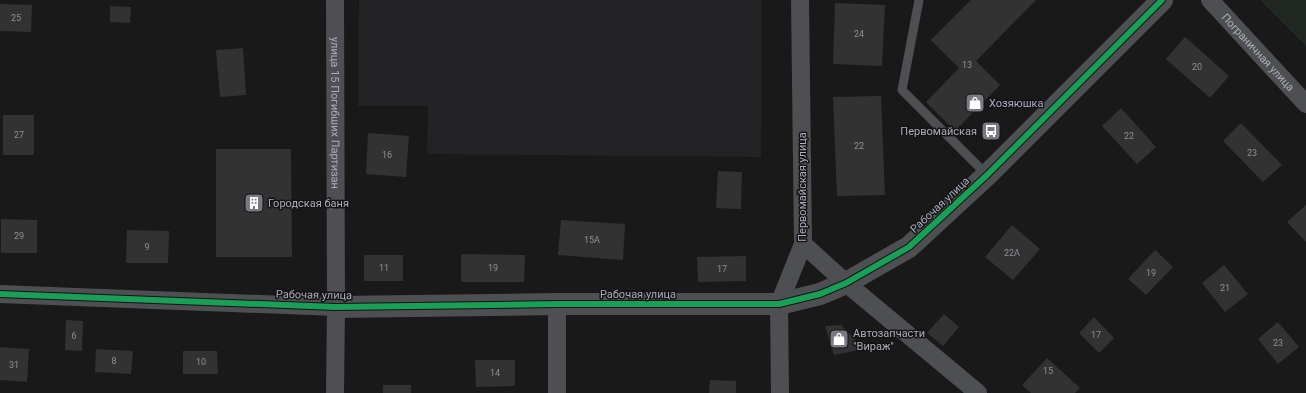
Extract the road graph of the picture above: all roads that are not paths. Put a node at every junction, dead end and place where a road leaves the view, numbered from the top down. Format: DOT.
graph roads {
  1 [pos="334,0"];
  2 [pos="800,0"];
  3 [pos="919,0"];
  4 [pos="1162,0"];
  5 [pos="1210,0"];
  6 [pos="1306,104"];
  7 [pos="987,176"];
  8 [pos="803,244"];
  9 [pos="846,283"];
  10 [pos="0,294"];
  11 [pos="557,304"];
  12 [pos="779,304"];
  13 [pos="336,307"];
  14 [pos="335,393"];
  15 [pos="558,393"];
  16 [pos="780,393"];
  17 [pos="978,393"];
  1 -- 13 [label="street, улица 15 Погибших Партизан"];
  2 -- 8 [label="street, Первомайская улица"];
  3 -- 7 [label="lane"];
  4 -- 7 [label="street, Рабочая улица"];
  5 -- 6 [label="street, Пограничная улица"];
  7 -- 9 [label="street, Рабочая улица"];
  8 -- 9 [label="street"];
  8 -- 12 [label="street, Первомайская улица"];
  9 -- 12 [label="street, Рабочая улица"];
  9 -- 17 [label="street"];
  10 -- 13 [label="street, Рабочая улица"];
  11 -- 12 [label="street, Рабочая улица"];
  11 -- 13 [label="street, Рабочая улица"];
  11 -- 15 [label="street"];
  12 -- 16 [label="street, Первомайская улица"];
  13 -- 14 [label="street, улица 15 Погибших Партизан"];
}
